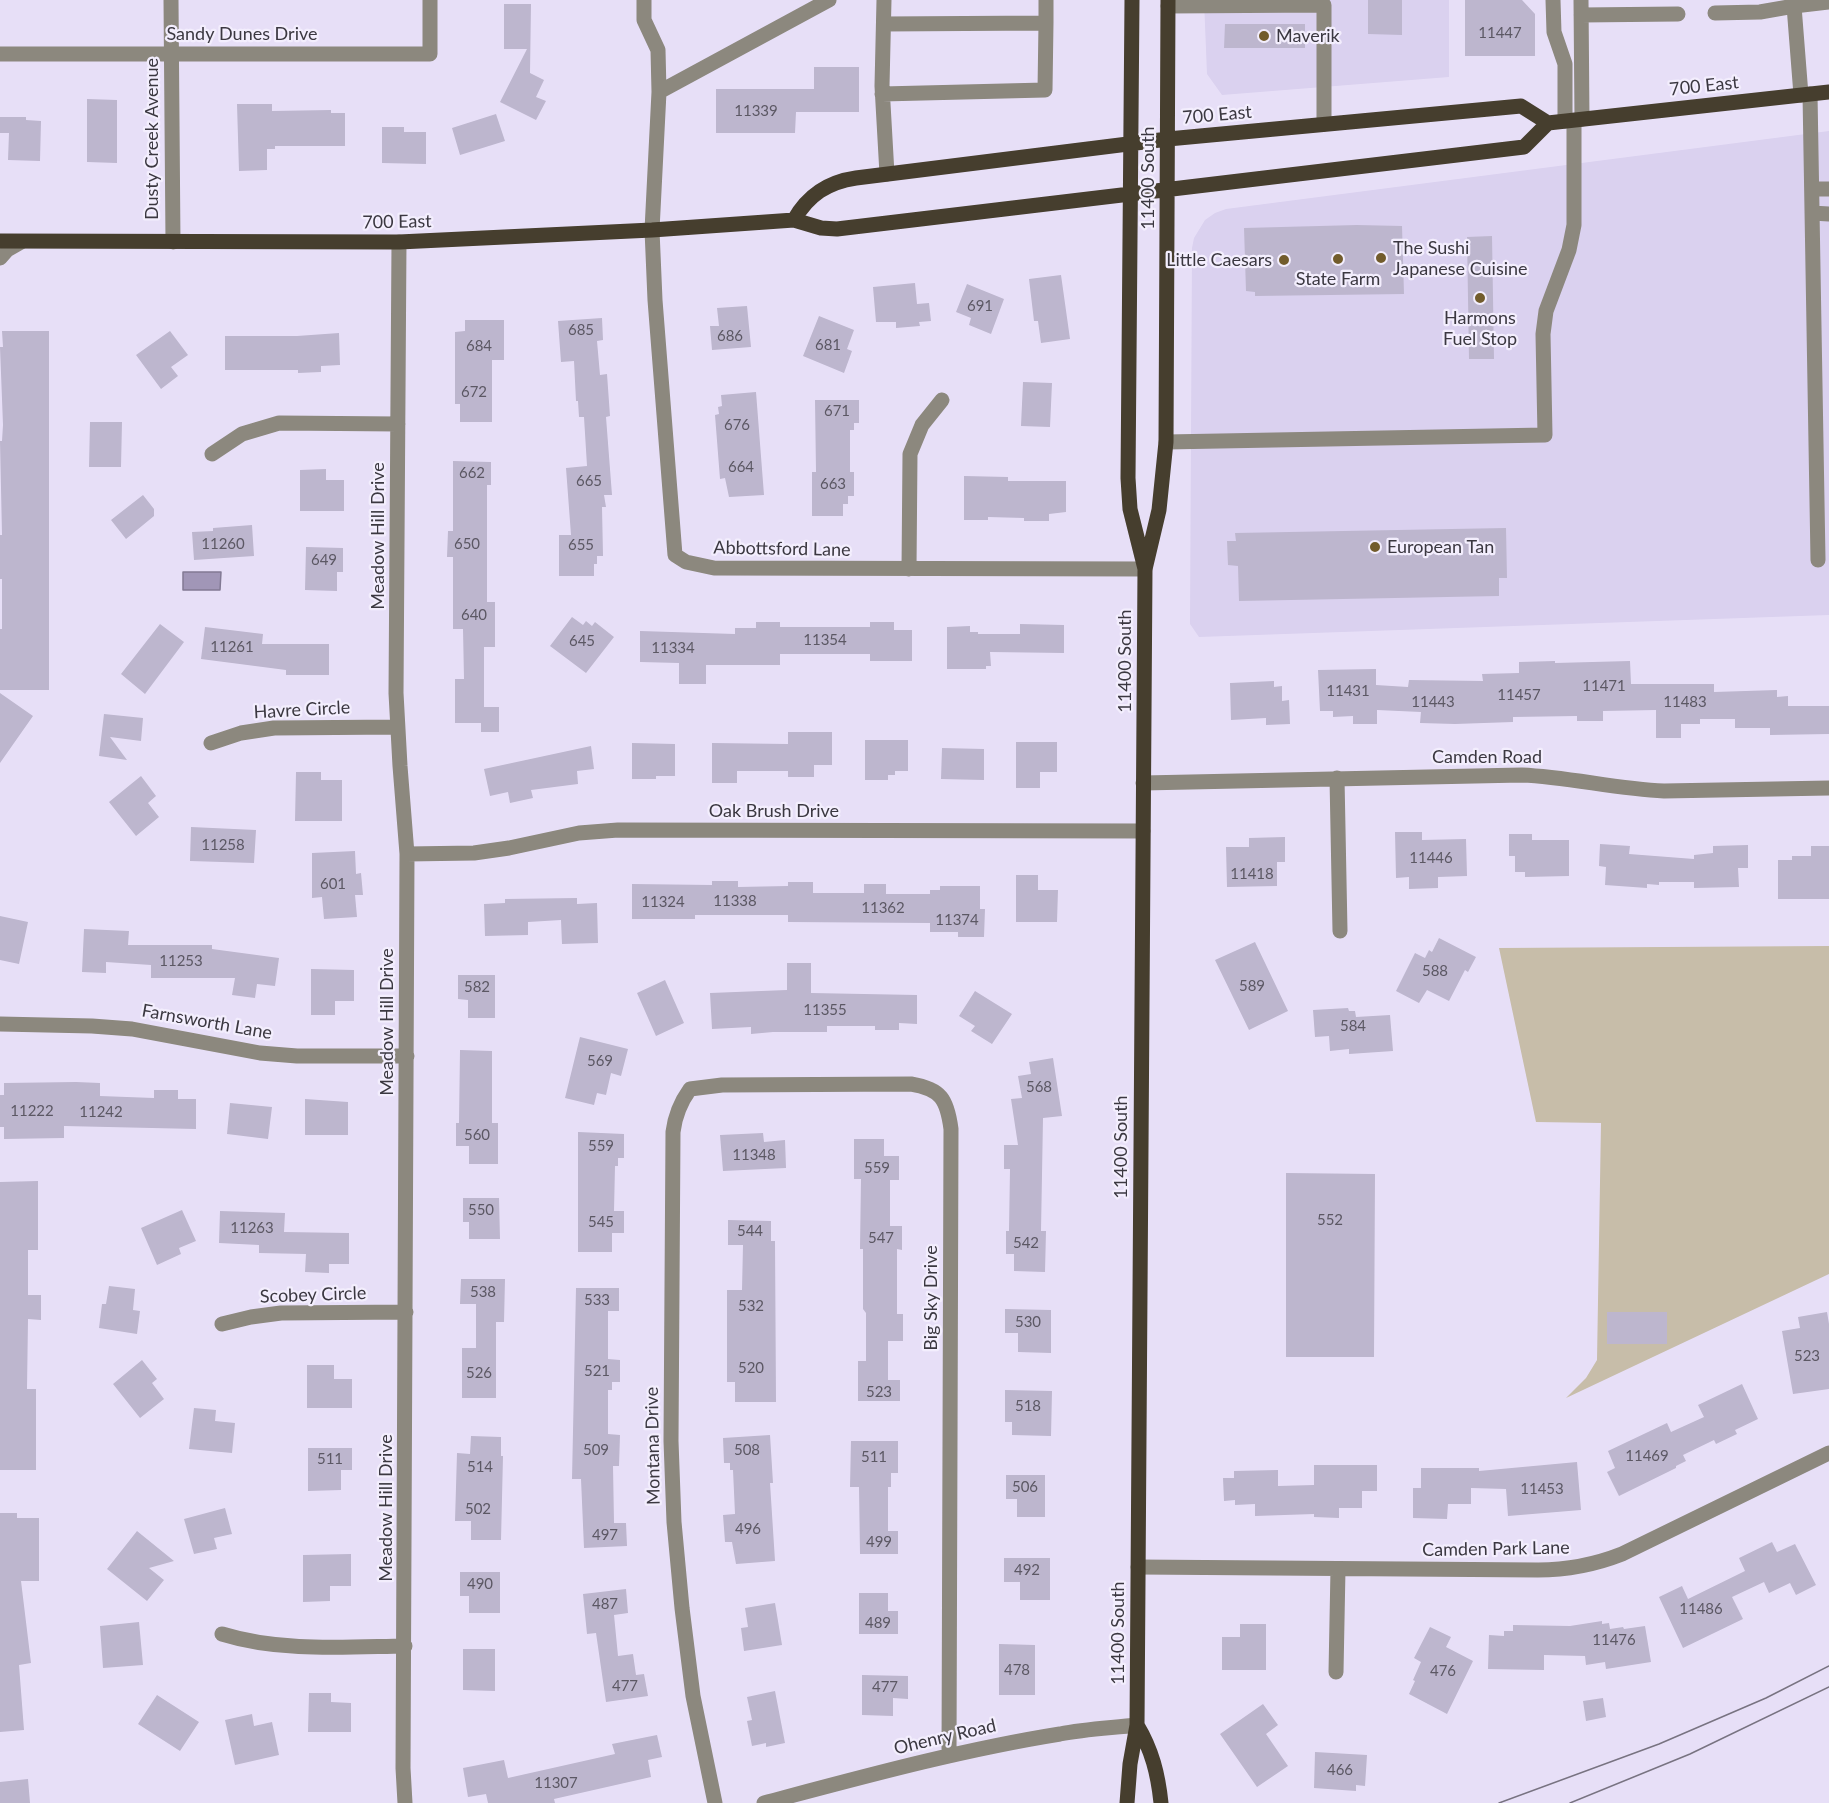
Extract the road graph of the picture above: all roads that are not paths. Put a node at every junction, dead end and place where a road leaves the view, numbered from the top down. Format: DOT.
graph roads {
  1 [pos="171,0"];
  2 [pos="430,0"];
  3 [pos="644,0"];
  4 [pos="829,0"];
  5 [pos="884,0"];
  6 [pos="1046,0"];
  7 [pos="1132,0"];
  8 [pos="1553,0"];
  9 [pos="1829,2"];
  10 [pos="1168,3"];
  11 [pos="1223,3"];
  12 [pos="1794,6"];
  13 [pos="1581,8"];
  14 [pos="1678,14"];
  15 [pos="1715,14"];
  16 [pos="1046,23"];
  17 [pos="884,24"];
  18 [pos="0,54"];
  19 [pos="171,54"];
  20 [pos="659,92"];
  21 [pos="1829,92"];
  22 [pos="882,94"];
  23 [pos="1806,94"];
  24 [pos="1574,120"];
  25 [pos="1548,123"];
  26 [pos="1324,124"];
  27 [pos="1168,139"];
  28 [pos="1131,144"];
  29 [pos="887,174"];
  30 [pos="1812,189"];
  31 [pos="1829,189"];
  32 [pos="1167,191"];
  33 [pos="1130,195"];
  34 [pos="1812,213"];
  35 [pos="1829,214"];
  36 [pos="794,220"];
  37 [pos="652,230"];
  38 [pos="0,242"];
  39 [pos="21,242"];
  40 [pos="173,242"];
  41 [pos="399,242"];
  42 [pos="0,258"];
  43 [pos="942,400"];
  44 [pos="398,424"];
  45 [pos="1166,442"];
  46 [pos="212,454"];
  47 [pos="1818,560"];
  48 [pos="909,570"];
  49 [pos="1145,570"];
  50 [pos="397,727"];
  51 [pos="211,743"];
  52 [pos="1337,778"];
  53 [pos="1143,783"];
  54 [pos="1829,788"];
  55 [pos="1143,831"];
  56 [pos="407,854"];
  57 [pos="1340,931"];
  58 [pos="0,1024"];
  59 [pos="406,1056"];
  60 [pos="690,1089"];
  61 [pos="406,1312"];
  62 [pos="222,1324"];
  63 [pos="1829,1453"];
  64 [pos="1138,1567"];
  65 [pos="1338,1569"];
  66 [pos="222,1634"];
  67 [pos="405,1646"];
  68 [pos="1336,1672"];
  69 [pos="1137,1725"];
  70 [pos="949,1756"];
  71 [pos="405,1803"];
  72 [pos="715,1803"];
  73 [pos="764,1803"];
  74 [pos="1127,1803"];
  75 [pos="1161,1803"];
  1 -- 19 [label="street, Dusty Creek Avenue"];
  2 -- 19 [label="street, Sandy Dunes Drive"];
  3 -- 20 [label="street"];
  4 -- 20 [label="street"];
  5 -- 17 [label="street"];
  6 -- 16 [label="street"];
  7 -- 28 [label="main road, 11400 South"];
  8 -- 24 [label="street"];
  9 -- 12 [label="street"];
  10 -- 11 [label="street"];
  10 -- 27 [label="main road, 11400 South"];
  11 -- 26 [label="street"];
  12 -- 15 [label="street"];
  12 -- 23 [label="street"];
  13 -- 14 [label="street"];
  13 -- 24 [label="street"];
  16 -- 17 [label="street"];
  16 -- 22 [label="street"];
  17 -- 22 [label="street"];
  18 -- 19 [label="street, Sandy Dunes Drive"];
  19 -- 40 [label="street, Dusty Creek Avenue"];
  20 -- 37 [label="street"];
  21 -- 23 [label="main road, 700 East"];
  22 -- 29 [label="street"];
  23 -- 24 [label="main road, 700 East"];
  23 -- 30 [label="street"];
  24 -- 25 [label="main road, 700 East"];
  24 -- 45 [label="street"];
  25 -- 26 [label="main road, 700 East"];
  25 -- 32 [label="main road, 700 East"];
  26 -- 27 [label="main road, 700 East"];
  27 -- 28 [label="main road, 700 East"];
  27 -- 32 [label="main road, 11400 South"];
  28 -- 29 [label="main road, 700 East"];
  28 -- 33 [label="main road, 11400 South"];
  29 -- 36 [label="main road, 700 East"];
  30 -- 31 [label="street"];
  30 -- 34 [label="street"];
  32 -- 33 [label="main road, 700 East"];
  32 -- 45 [label="main road, 11400 South"];
  33 -- 36 [label="main road, 700 East"];
  33 -- 49 [label="main road, 11400 South"];
  34 -- 35 [label="street"];
  34 -- 47 [label="street"];
  36 -- 37 [label="main road, 700 East"];
  37 -- 41 [label="main road, 700 East"];
  37 -- 48 [label="street, Abbottsford Lane"];
  38 -- 39 [label="main road, 700 East"];
  39 -- 40 [label="main road, 700 East"];
  39 -- 42 [label="street"];
  40 -- 41 [label="main road, 700 East"];
  41 -- 44 [label="street, Meadow Hill Drive"];
  43 -- 48 [label="street"];
  44 -- 46 [label="street"];
  44 -- 50 [label="street, Meadow Hill Drive"];
  45 -- 49 [label="main road, 11400 South"];
  48 -- 49 [label="street, Abbottsford Lane"];
  49 -- 53 [label="main road, 11400 South"];
  50 -- 51 [label="street, Havre Circle"];
  50 -- 56 [label="street, Meadow Hill Drive"];
  52 -- 53 [label="street, Camden Road"];
  52 -- 54 [label="street, Camden Road"];
  52 -- 57 [label="street"];
  53 -- 55 [label="main road, 11400 South"];
  55 -- 56 [label="street, Oak Brush Drive"];
  55 -- 64 [label="main road, 11400 South"];
  56 -- 59 [label="street, Meadow Hill Drive"];
  58 -- 59 [label="street, Farnsworth Lane"];
  59 -- 61 [label="street, Meadow Hill Drive"];
  60 -- 70 [label="street, Big Sky Drive"];
  60 -- 72 [label="street, Montana Drive"];
  61 -- 62 [label="street, Scobey Circle"];
  61 -- 67 [label="street, Meadow Hill Drive"];
  63 -- 65 [label="street, Camden Park Lane"];
  64 -- 65 [label="street, Camden Park Lane"];
  64 -- 69 [label="main road, 11400 South"];
  65 -- 68 [label="street"];
  66 -- 67 [label="street"];
  67 -- 71 [label="street, Meadow Hill Drive"];
  69 -- 70 [label="street, Ohenry Road"];
  69 -- 74 [label="main road, 11400 South"];
  69 -- 75 [label="main road, 11400 South"];
  70 -- 73 [label="street, Ohenry Road"];
}
